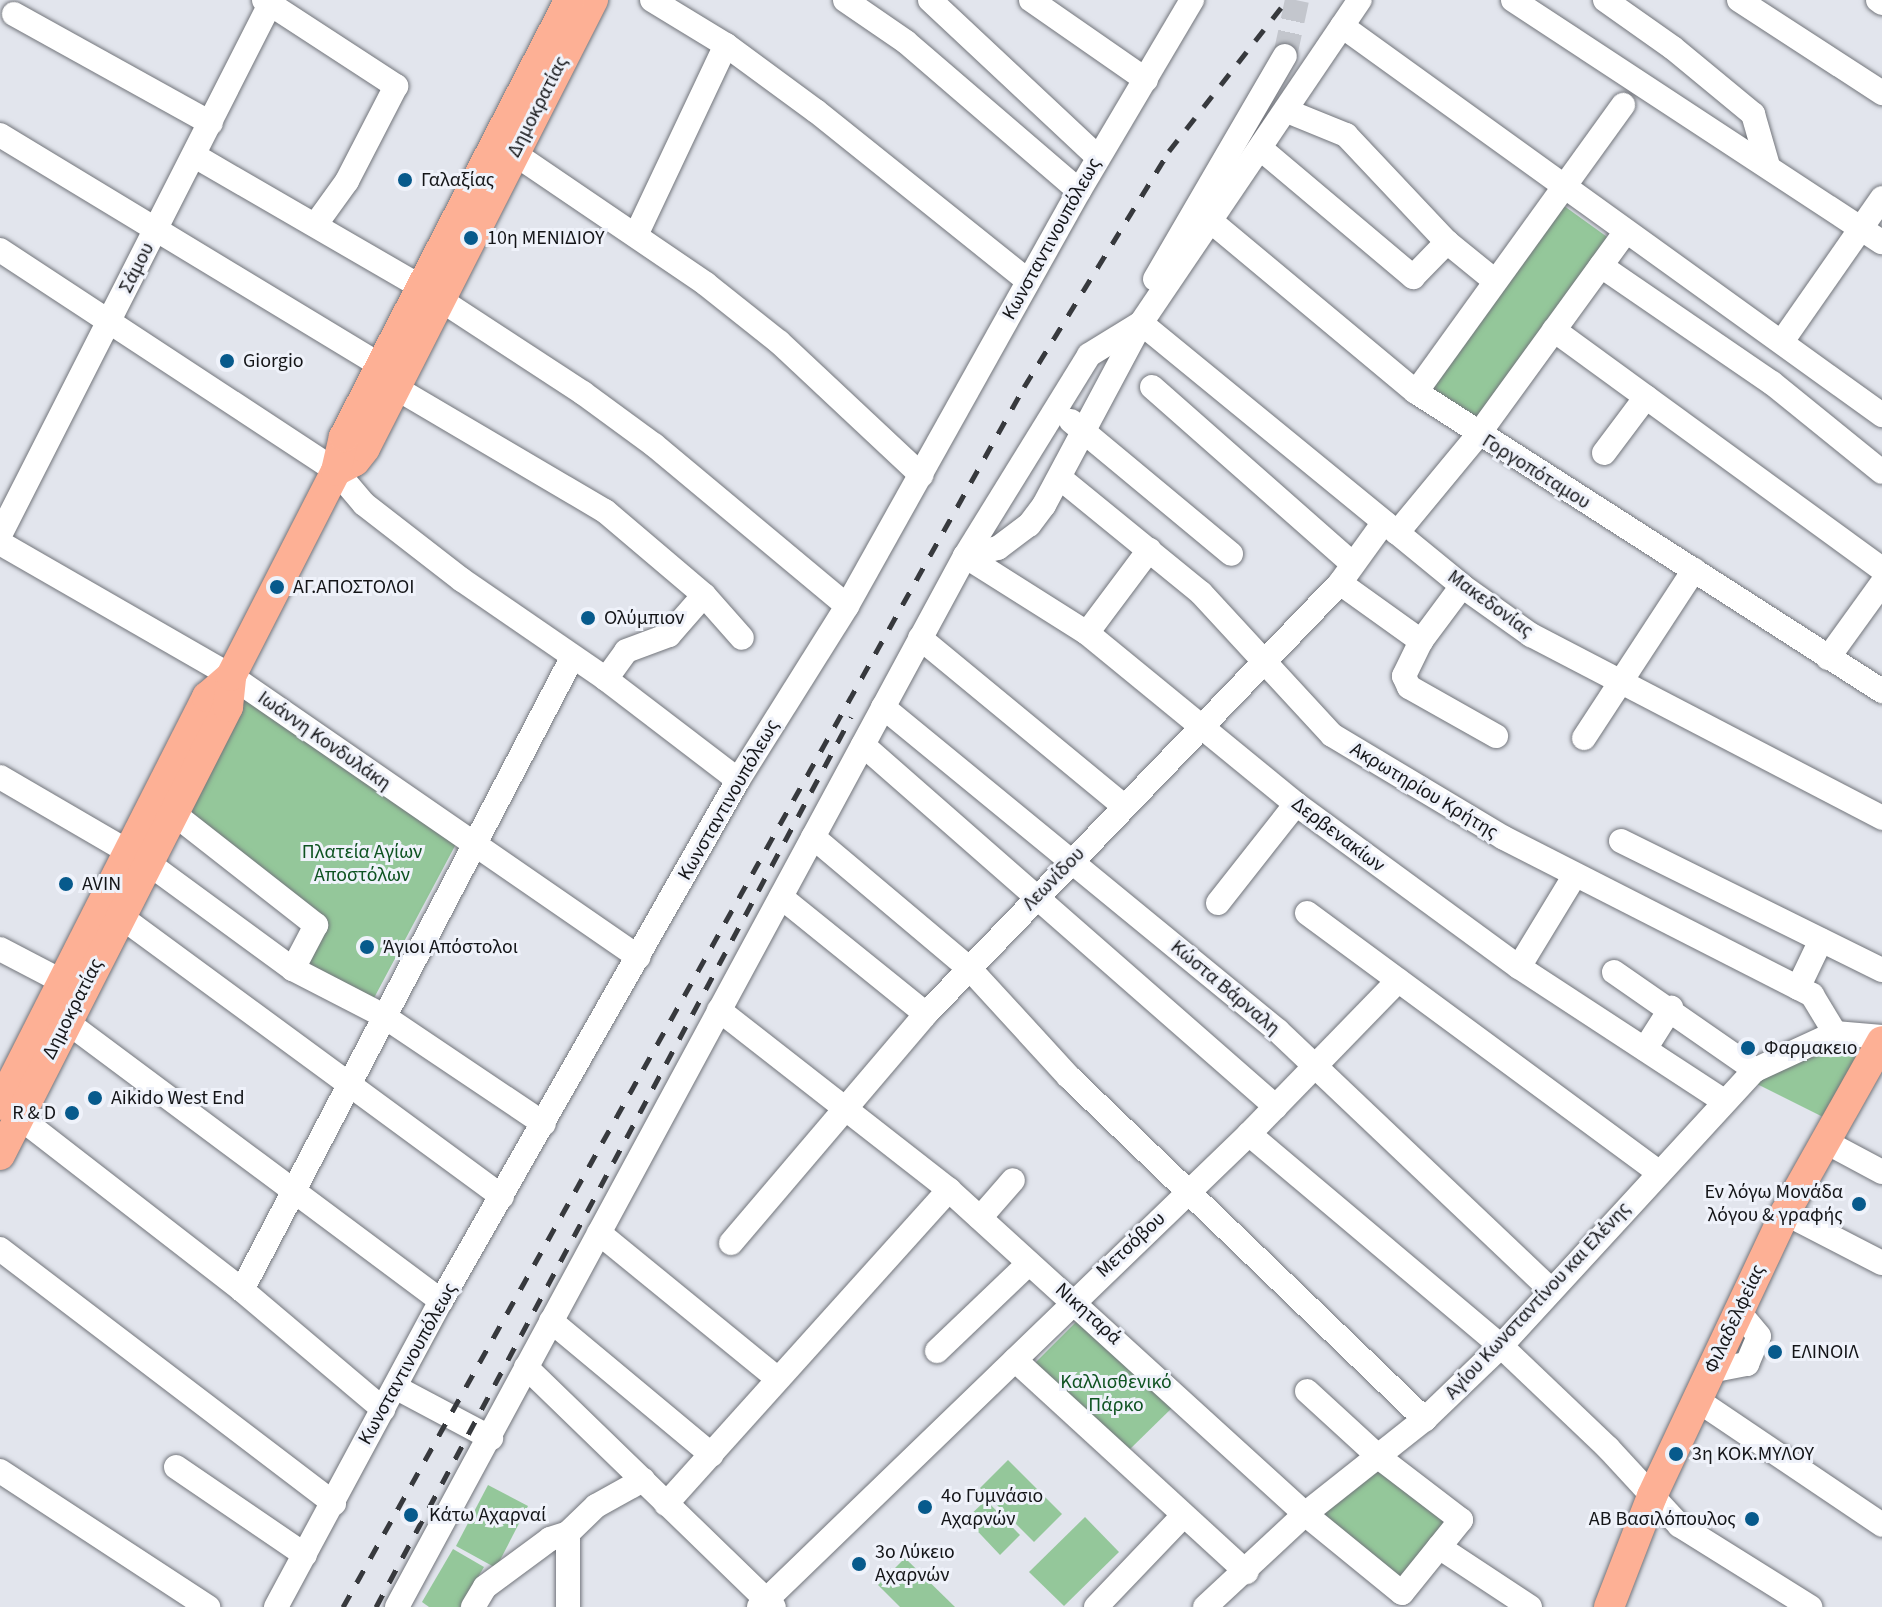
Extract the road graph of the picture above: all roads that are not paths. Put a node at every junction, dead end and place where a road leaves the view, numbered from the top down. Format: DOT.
graph roads {
  1 [pos="570,0"];
  2 [pos="593,0"];
  3 [pos="652,0"];
  4 [pos="845,0"];
  5 [pos="930,0"];
  6 [pos="1031,0"];
  7 [pos="1360,0"];
  8 [pos="1513,0"];
  9 [pos="1605,0"];
  10 [pos="1739,0"];
  11 [pos="269,1"];
  12 [pos="1186,2"];
  13 [pos="958,10"];
  14 [pos="14,14"];
  15 [pos="1342,26"];
  16 [pos="726,45"];
  17 [pos="1285,56"];
  18 [pos="1146,80"];
  19 [pos="1882,93"];
  20 [pos="1623,105"];
  21 [pos="1287,111"];
  22 [pos="211,123"];
  23 [pos="0,135"];
  24 [pos="1261,149"];
  25 [pos="515,154"];
  26 [pos="195,156"];
  27 [pos="1098,157"];
  28 [pos="1768,166"];
  29 [pos="1563,186"];
  30 [pos="1079,191"];
  31 [pos="1882,198"];
  32 [pos="1213,223"];
  33 [pos="316,224"];
  34 [pos="1861,228"];
  35 [pos="156,231"];
  36 [pos="637,233"];
  37 [pos="1625,233"];
  38 [pos="1447,242"];
  39 [pos="1882,242"];
  40 [pos="0,250"];
  41 [pos="1601,266"];
  42 [pos="1028,281"];
  43 [pos="1495,281"];
  44 [pos="431,293"];
  45 [pos="110,323"];
  46 [pos="1141,323"];
  47 [pos="1554,330"];
  48 [pos="1783,340"];
  49 [pos="389,377"];
  50 [pos="1152,387"];
  51 [pos="1416,392"];
  52 [pos="1646,397"];
  53 [pos="1056,411"];
  54 [pos="1882,415"];
  55 [pos="1085,430"];
  56 [pos="1478,435"];
  57 [pos="1604,453"];
  58 [pos="336,471"];
  59 [pos="1882,472"];
  60 [pos="921,475"];
  61 [pos="1060,478"];
  62 [pos="1390,527"];
  63 [pos="0,535"];
  64 [pos="0,543"];
  65 [pos="1149,550"];
  66 [pos="1231,554"];
  67 [pos="965,556"];
  68 [pos="1882,569"];
  69 [pos="1694,570"];
  70 [pos="1347,574"];
  71 [pos="1882,583"];
  72 [pos="1462,586"];
  73 [pos="704,595"];
  74 [pos="847,606"];
  75 [pos="1087,633"];
  76 [pos="742,638"];
  77 [pos="920,638"];
  78 [pos="1421,641"];
  79 [pos="572,658"];
  80 [pos="1828,658"];
  81 [pos="1266,659"];
  82 [pos="231,676"];
  83 [pos="606,679"];
  84 [pos="1621,682"];
  85 [pos="1882,691"];
  86 [pos="883,707"];
  87 [pos="1201,726"];
  88 [pos="1496,736"];
  89 [pos="1584,738"];
  90 [pos="863,745"];
  91 [pos="0,777"];
  92 [pos="738,780"];
  93 [pos="1296,804"];
  94 [pos="1124,806"];
  95 [pos="173,813"];
  96 [pos="1882,818"];
  97 [pos="813,837"];
  98 [pos="1621,841"];
  99 [pos="472,846"];
  100 [pos="138,858"];
  101 [pos="1071,862"];
  102 [pos="1575,875"];
  103 [pos="1037,896"];
  104 [pos="781,897"];
  105 [pos="1218,903"];
  106 [pos="1307,913"];
  107 [pos="120,916"];
  108 [pos="1821,940"];
  109 [pos="0,949"];
  110 [pos="638,957"];
  111 [pos="1519,967"];
  112 [pos="293,969"];
  113 [pos="970,969"];
  114 [pos="1882,970"];
  115 [pos="1614,972"];
  116 [pos="1398,981"];
  117 [pos="63,982"];
  118 [pos="1798,988"];
  119 [pos="1671,1008"];
  120 [pos="719,1010"];
  121 [pos="926,1014"];
  122 [pos="382,1015"];
  123 [pos="67,1022"];
  124 [pos="1835,1033"];
  125 [pos="1882,1039"];
  126 [pos="1645,1049"];
  127 [pos="1314,1069"];
  128 [pos="1755,1070"];
  129 [pos="348,1081"];
  130 [pos="1722,1100"];
  131 [pos="845,1107"];
  132 [pos="1276,1107"];
  133 [pos="9,1111"];
  134 [pos="544,1124"];
  135 [pos="1249,1134"];
  136 [pos="1824,1141"];
  137 [pos="0,1155"];
  138 [pos="1658,1172"];
  139 [pos="1882,1172"];
  140 [pos="1013,1180"];
  141 [pos="293,1189"];
  142 [pos="949,1190"];
  143 [pos="1189,1192"];
  144 [pos="502,1197"];
  145 [pos="1785,1213"];
  146 [pos="980,1218"];
  147 [pos="599,1233"];
  148 [pos="731,1243"];
  149 [pos="0,1249"];
  150 [pos="1029,1263"];
  151 [pos="1882,1263"];
  152 [pos="1549,1288"];
  153 [pos="242,1290"];
  154 [pos="1073,1299"];
  155 [pos="441,1301"];
  156 [pos="551,1321"];
  157 [pos="1501,1346"];
  158 [pos="937,1351"];
  159 [pos="1015,1360"];
  160 [pos="526,1367"];
  161 [pos="777,1378"];
  162 [pos="395,1387"];
  163 [pos="1307,1391"];
  164 [pos="1697,1400"];
  165 [pos="383,1409"];
  166 [pos="1425,1419"];
  167 [pos="491,1438"];
  168 [pos="712,1455"];
  169 [pos="1380,1458"];
  170 [pos="176,1467"];
  171 [pos="0,1471"];
  172 [pos="643,1480"];
  173 [pos="1652,1496"];
  174 [pos="334,1503"];
  175 [pos="666,1504"];
  176 [pos="1305,1514"];
  177 [pos="1183,1516"];
  178 [pos="1882,1525"];
  179 [pos="568,1533"];
  180 [pos="1439,1547"];
  181 [pos="305,1555"];
  182 [pos="1246,1572"];
  183 [pos="408,1602"];
  184 [pos="1221,1603"];
  185 [pos="766,1604"];
  186 [pos="208,1607"];
  187 [pos="276,1607"];
  188 [pos="473,1607"];
  189 [pos="568,1607"];
  190 [pos="1096,1607"];
  191 [pos="1530,1607"];
  192 [pos="1609,1607"];
  193 [pos="1810,1607"];
  1 -- 44 [label="main road, Δημοκρατίας"];
  2 -- 25 [label="main road, Δημοκρατίας"];
  3 -- 16 [label="street"];
  4 -- 30 [label="street"];
  5 -- 13 [label="street"];
  6 -- 18 [label="street"];
  7 -- 15 [label="street"];
  8 -- 28 [label="street"];
  9 -- 28 [label="street"];
  10 -- 19 [label="street"];
  11 -- 22 [label="street, Σάμου"];
  11 -- 33 [label="street"];
  12 -- 18 [label="street, Κωνσταντινουπόλεως"];
  13 -- 27 [label="street"];
  14 -- 22 [label="street"];
  15 -- 21 [label="street"];
  15 -- 29 [label="street"];
  16 -- 36 [label="street"];
  16 -- 42 [label="street"];
  17 -- 46 [label="street"];
  18 -- 27 [label="street, Κωνσταντινουπόλεως"];
  20 -- 29 [label="street"];
  21 -- 24 [label="street"];
  21 -- 38 [label="street"];
  22 -- 26 [label="street, Σάμου"];
  23 -- 35 [label="street"];
  24 -- 32 [label="street"];
  24 -- 38 [label="street"];
  25 -- 36 [label="street"];
  25 -- 44 [label="main road, Δημοκρατίας"];
  26 -- 33 [label="street"];
  26 -- 35 [label="street, Σάμου"];
  27 -- 30 [label="street, Κωνσταντινουπόλεως"];
  28 -- 34 [label="street"];
  29 -- 37 [label="street"];
  29 -- 43 [label="street"];
  30 -- 42 [label="street, Κωνσταντινουπόλεως"];
  31 -- 34 [label="street"];
  32 -- 46 [label="street"];
  32 -- 51 [label="street, Γοργοπόταμου"];
  33 -- 44 [label="street"];
  34 -- 39 [label="street"];
  34 -- 48 [label="street"];
  35 -- 45 [label="street, Σάμου"];
  35 -- 49 [label="street"];
  36 -- 60 [label="street"];
  37 -- 41 [label="street, Λεωνίδου"];
  37 -- 48 [label="street"];
  38 -- 43 [label="street"];
  40 -- 45 [label="street"];
  41 -- 47 [label="street, Λεωνίδου"];
  41 -- 59 [label="street"];
  42 -- 60 [label="street, Κωνσταντινουπόλεως"];
  43 -- 51 [label="street"];
  44 -- 49 [label="main road, Δημοκρατίας"];
  44 -- 74 [label="street"];
  45 -- 58 [label="street"];
  45 -- 63 [label="street, Σάμου"];
  46 -- 53 [label="street"];
  46 -- 55 [label="street"];
  46 -- 62 [label="street, Μακεδονίας"];
  47 -- 52 [label="street"];
  47 -- 56 [label="street, Λεωνίδου"];
  48 -- 54 [label="street"];
  49 -- 58 [label="main road, Δημοκρατίας"];
  49 -- 73 [label="street"];
  50 -- 70 [label="street"];
  51 -- 56 [label="street, Γοργοπόταμου"];
  52 -- 57 [label="street"];
  52 -- 68 [label="street"];
  53 -- 55 [label="street"];
  53 -- 67 [label="street"];
  55 -- 61 [label="street"];
  55 -- 66 [label="street"];
  56 -- 62 [label="street, Λεωνίδου"];
  56 -- 69 [label="street, Γοργοπόταμου"];
  58 -- 79 [label="street"];
  58 -- 82 [label="main road, Δημοκρατίας"];
  60 -- 74 [label="street, Κωνσταντινουπόλεως"];
  61 -- 65 [label="street, Ακρωτηρίου Κρήτης"];
  61 -- 67 [label="street"];
  62 -- 70 [label="street, Λεωνίδου"];
  62 -- 72 [label="street, Μακεδονίας"];
  64 -- 82 [label="street, Ιωάννη Κονδυλάκη"];
  65 -- 75 [label="street"];
  65 -- 81 [label="street, Ακρωτηρίου Κρήτης"];
  67 -- 75 [label="street, Δερβενακίων"];
  67 -- 77 [label="street"];
  69 -- 80 [label="street, Γοργοπόταμου"];
  69 -- 84 [label="street"];
  70 -- 78 [label="street"];
  70 -- 81 [label="street, Λεωνίδου"];
  71 -- 80 [label="street"];
  72 -- 78 [label="street"];
  72 -- 84 [label="street, Μακεδονίας"];
  73 -- 76 [label="street"];
  73 -- 83 [label="street"];
  74 -- 92 [label="street, Κωνσταντινουπόλεως"];
  75 -- 87 [label="street, Δερβενακίων"];
  77 -- 86 [label="street"];
  77 -- 94 [label="street"];
  78 -- 88 [label="street"];
  79 -- 83 [label="street"];
  79 -- 99 [label="street"];
  80 -- 85 [label="street, Γοργοπόταμου"];
  81 -- 87 [label="street, Λεωνίδου"];
  81 -- 102 [label="street, Ακρωτηρίου Κρήτης"];
  82 -- 95 [label="main road, Δημοκρατίας"];
  82 -- 99 [label="street, Ιωάννη Κονδυλάκη"];
  82 -- 100 [label="main road, Δημοκρατίας"];
  83 -- 92 [label="street"];
  84 -- 89 [label="street"];
  84 -- 96 [label="street, Μακεδονίας"];
  86 -- 90 [label="street"];
  86 -- 101 [label="street, Κώστα Βάρναλη"];
  87 -- 93 [label="street, Δερβενακίων"];
  87 -- 94 [label="street, Λεωνίδου"];
  90 -- 97 [label="street"];
  90 -- 103 [label="street"];
  91 -- 100 [label="street"];
  92 -- 110 [label="street, Κωνσταντινουπόλεως"];
  93 -- 105 [label="street"];
  93 -- 111 [label="street, Δερβενακίων"];
  94 -- 101 [label="street, Λεωνίδου"];
  95 -- 100 [label="main road, Δημοκρατίας"];
  95 -- 112 [label="street"];
  97 -- 104 [label="street"];
  97 -- 113 [label="street"];
  98 -- 108 [label="street"];
  99 -- 110 [label="street, Ιωάννη Κονδυλάκη"];
  99 -- 122 [label="street"];
  100 -- 107 [label="main road, Δημοκρατίας"];
  100 -- 112 [label="street"];
  100 -- 117 [label="main road, Δημοκρατίας"];
  101 -- 103 [label="street, Λεωνίδου"];
  101 -- 127 [label="street, Κώστα Βάρναλη"];
  102 -- 111 [label="street"];
  102 -- 118 [label="street, Ακρωτηρίου Κρήτης"];
  103 -- 113 [label="street, Λεωνίδου"];
  103 -- 132 [label="street"];
  104 -- 120 [label="street"];
  104 -- 121 [label="street"];
  106 -- 116 [label="street"];
  107 -- 123 [label="main road, Δημοκρατίας"];
  107 -- 129 [label="street"];
  108 -- 114 [label="street"];
  108 -- 118 [label="street"];
  109 -- 117 [label="street"];
  110 -- 134 [label="street, Κωνσταντινουπόλεως"];
  111 -- 126 [label="street, Δερβενακίων"];
  112 -- 122 [label="street"];
  113 -- 121 [label="street, Λεωνίδου"];
  113 -- 143 [label="street"];
  115 -- 119 [label="street"];
  116 -- 127 [label="street, Μετσόβου"];
  116 -- 138 [label="street"];
  117 -- 133 [label="main road, Δημοκρατίας"];
  118 -- 124 [label="street, Ακρωτηρίου Κρήτης"];
  119 -- 126 [label="street"];
  119 -- 128 [label="street"];
  120 -- 131 [label="street, Νικηταρά"];
  120 -- 147 [label="street"];
  121 -- 131 [label="street, Λεωνίδου"];
  122 -- 129 [label="street"];
  122 -- 134 [label="street"];
  123 -- 133 [label="main road, Δημοκρατίας"];
  123 -- 141 [label="street"];
  124 -- 125 [label="street, Αγίου Κωνσταντίνου και Ελένης"];
  124 -- 128 [label="street, Αγίου Κωνσταντίνου και Ελένης"];
  125 -- 136 [label="main road, Φιλαδελφείας"];
  126 -- 130 [label="street, Δερβενακίων"];
  127 -- 132 [label="street, Μετσόβου"];
  127 -- 152 [label="street, Κώστα Βάρναλη"];
  128 -- 130 [label="street, Αγίου Κωνσταντίνου και Ελένης"];
  129 -- 141 [label="street"];
  129 -- 144 [label="street"];
  130 -- 138 [label="street, Αγίου Κωνσταντίνου και Ελένης"];
  131 -- 142 [label="street, Νικηταρά"];
  131 -- 148 [label="street, Λεωνίδου"];
  132 -- 135 [label="street, Μετσόβου"];
  133 -- 137 [label="main road, Δημοκρατίας"];
  133 -- 153 [label="street"];
  134 -- 144 [label="street, Κωνσταντινουπόλεως"];
  135 -- 143 [label="street, Μετσόβου"];
  135 -- 157 [label="street"];
  136 -- 139 [label="street"];
  136 -- 145 [label="main road, Φιλαδελφείας"];
  138 -- 152 [label="street, Αγίου Κωνσταντίνου και Ελένης"];
  140 -- 146 [label="street"];
  141 -- 153 [label="street"];
  141 -- 155 [label="street"];
  142 -- 146 [label="street, Νικηταρά"];
  142 -- 161 [label="street"];
  143 -- 154 [label="street, Μετσόβου"];
  143 -- 166 [label="street"];
  144 -- 155 [label="street, Κωνσταντινουπόλεως"];
  145 -- 151 [label="street"];
  145 -- 164 [label="main road, Φιλαδελφείας"];
  146 -- 150 [label="street, Νικηταρά"];
  147 -- 156 [label="street"];
  147 -- 161 [label="street"];
  149 -- 174 [label="street"];
  150 -- 154 [label="street, Νικηταρά"];
  150 -- 158 [label="street"];
  152 -- 157 [label="street, Αγίου Κωνσταντίνου και Ελένης"];
  153 -- 165 [label="street"];
  154 -- 159 [label="street, Μετσόβου"];
  154 -- 176 [label="street, Νικηταρά"];
  155 -- 162 [label="street, Κωνσταντινουπόλεως"];
  156 -- 160 [label="street"];
  156 -- 168 [label="street"];
  157 -- 166 [label="street, Αγίου Κωνσταντίνου και Ελένης"];
  157 -- 173 [label="street"];
  159 -- 177 [label="street"];
  159 -- 185 [label="street, Μετσόβου"];
  160 -- 167 [label="street"];
  160 -- 172 [label="street"];
  161 -- 168 [label="street"];
  162 -- 165 [label="street, Κωνσταντινουπόλεως"];
  162 -- 167 [label="street"];
  163 -- 169 [label="street"];
  164 -- 173 [label="main road, Φιλαδελφείας"];
  164 -- 178 [label="street"];
  165 -- 174 [label="street, Κωνσταντινουπόλεως"];
  166 -- 169 [label="street, Αγίου Κωνσταντίνου και Ελένης"];
  167 -- 183 [label="street"];
  168 -- 175 [label="street"];
  169 -- 176 [label="street, Αγίου Κωνσταντίνου και Ελένης"];
  169 -- 180 [label="street, Νικηταρά"];
  170 -- 181 [label="street"];
  171 -- 186 [label="street"];
  172 -- 175 [label="street"];
  172 -- 179 [label="street"];
  173 -- 192 [label="main road, Φιλαδελφείας"];
  173 -- 193 [label="street"];
  174 -- 181 [label="street, Κωνσταντινουπόλεως"];
  175 -- 185 [label="street"];
  176 -- 180 [label="street, Νικηταρά"];
  176 -- 182 [label="street, Αγίου Κωνσταντίνου και Ελένης"];
  177 -- 182 [label="street"];
  177 -- 190 [label="street"];
  179 -- 188 [label="street"];
  179 -- 189 [label="street"];
  180 -- 191 [label="street"];
  181 -- 187 [label="street, Κωνσταντινουπόλεως"];
  182 -- 184 [label="street, Αγίου Κωνσταντίνου και Ελένης"];
}
